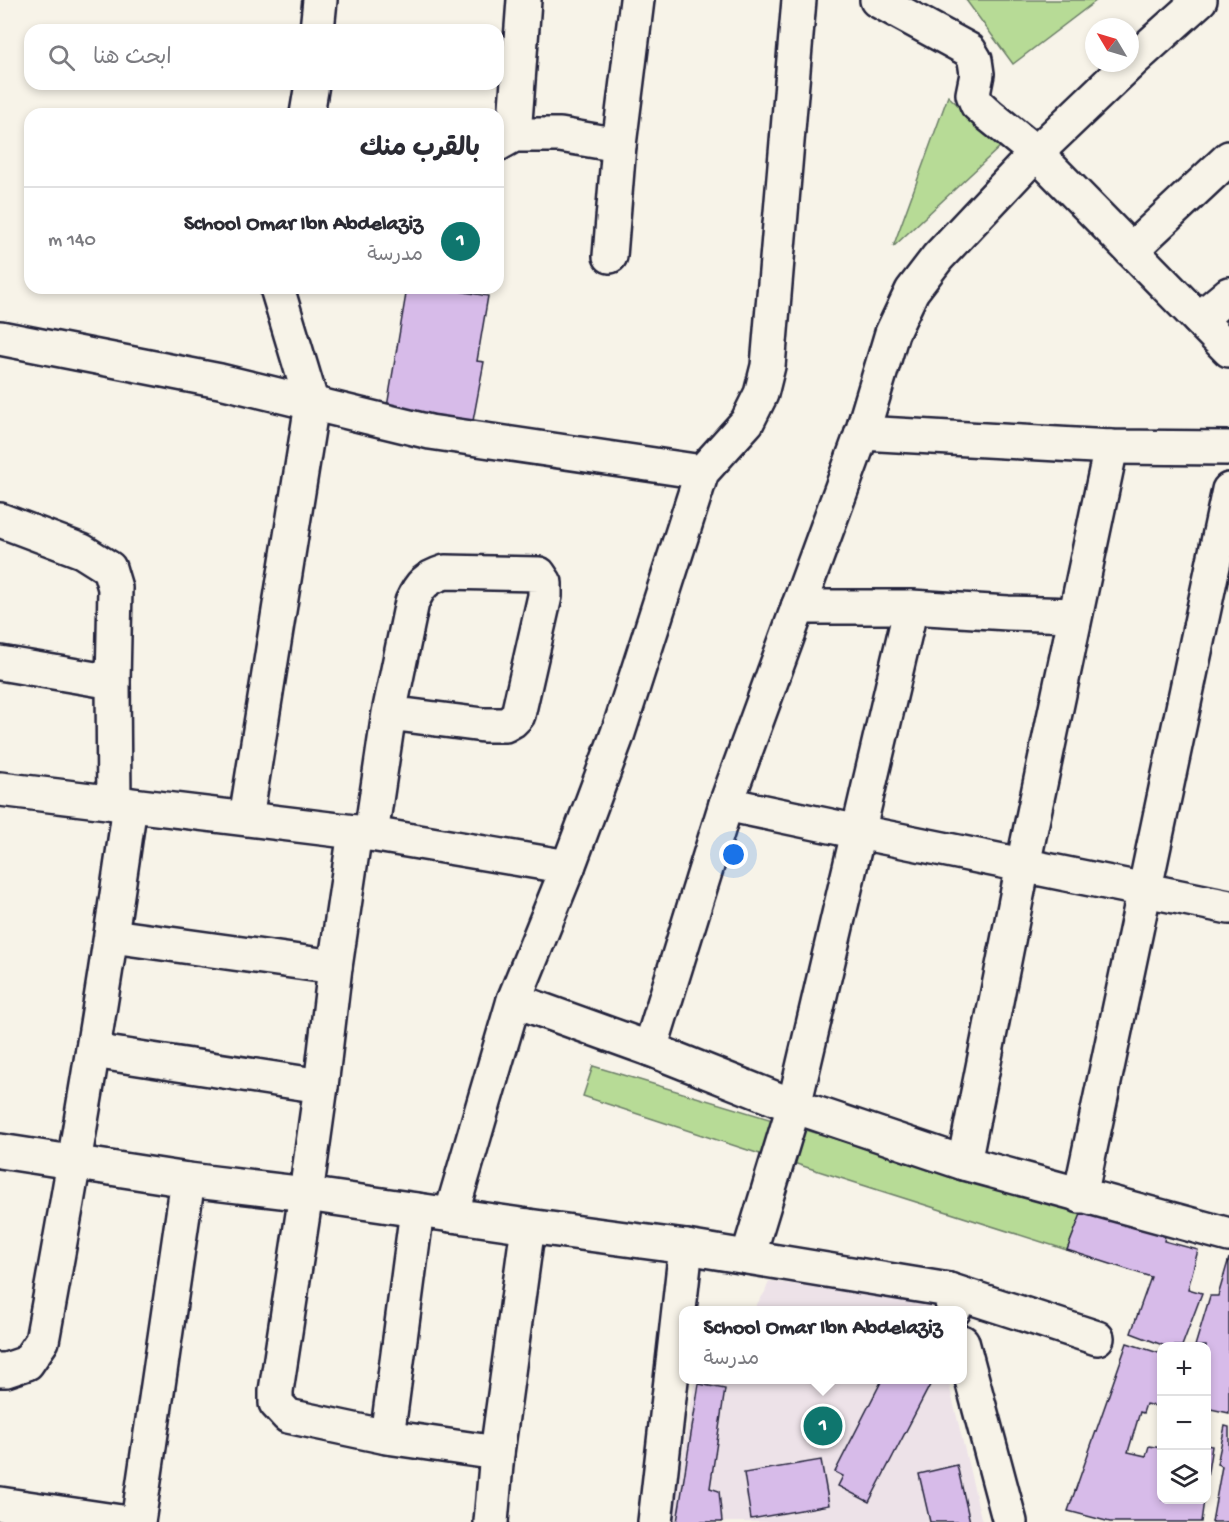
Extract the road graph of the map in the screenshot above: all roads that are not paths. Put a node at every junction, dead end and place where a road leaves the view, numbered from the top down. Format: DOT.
graph roads {
  1 [pos="320,0"];
  2 [pos="524,0"];
  3 [pos="637,0"];
  4 [pos="799,0"];
  5 [pos="877,0"];
  6 [pos="1200,0"];
  7 [pos="908,8"];
  8 [pos="318,24"];
  9 [pos="1139,55"];
  10 [pos="1121,72"];
  11 [pos="311,90"];
  12 [pos="308,108"];
  13 [pos="506,140"];
  14 [pos="619,145"];
  15 [pos="1036,153"];
  16 [pos="1229,158"];
  17 [pos="1131,250"];
  18 [pos="610,256"];
  19 [pos="279,294"];
  20 [pos="1229,294"];
  21 [pos="1198,319"];
  22 [pos="0,338"];
  23 [pos="1229,350"];
  24 [pos="312,404"];
  25 [pos="862,433"];
  26 [pos="1111,447"];
  27 [pos="1229,448"];
  28 [pos="702,472"];
  29 [pos="1229,490"];
  30 [pos="0,520"];
  31 [pos="798,607"];
  32 [pos="911,607"];
  33 [pos="1075,615"];
  34 [pos="0,663"];
  35 [pos="113,682"];
  36 [pos="390,713"];
  37 [pos="0,789"];
  38 [pos="122,804"];
  39 [pos="726,804"];
  40 [pos="246,818"];
  41 [pos="859,832"];
  42 [pos="363,833"];
  43 [pos="1023,865"];
  44 [pos="568,867"];
  45 [pos="1146,890"];
  46 [pos="1229,907"];
  47 [pos="112,936"];
  48 [pos="335,967"];
  49 [pos="514,1000"];
  50 [pos="650,1049"];
  51 [pos="93,1051"];
  52 [pos="321,1086"];
  53 [pos="794,1106"];
  54 [pos="0,1151"];
  55 [pos="75,1162"];
  56 [pos="964,1163"];
  57 [pos="188,1180"];
  58 [pos="306,1194"];
  59 [pos="1080,1196"];
  60 [pos="417,1210"];
  61 [pos="451,1215"];
  62 [pos="528,1226"];
  63 [pos="1229,1235"];
  64 [pos="686,1247"];
  65 [pos="748,1257"];
  66 [pos="951,1300"];
  67 [pos="679,1306"];
  68 [pos="679,1309"];
  69 [pos="1097,1338"];
  70 [pos="967,1357"];
  71 [pos="0,1370"];
  72 [pos="387,1437"];
  73 [pos="497,1453"];
  74 [pos="0,1504"];
  75 [pos="121,1522"];
  76 [pos="138,1522"];
  77 [pos="491,1522"];
  78 [pos="655,1522"];
  79 [pos="1010,1522"];
  1 -- 8 [label="street"];
  2 -- 13 [label="street"];
  3 -- 14 [label="street"];
  4 -- 28 [label="street"];
  5 -- 7 [label="street"];
  6 -- 9 [label="street"];
  7 -- 15 [label="street"];
  10 -- 15 [label="street"];
  11 -- 12 [label="street"];
  13 -- 14 [label="street"];
  14 -- 18 [label="street"];
  15 -- 17 [label="street"];
  15 -- 25 [label="street"];
  16 -- 17 [label="street"];
  17 -- 21 [label="street"];
  19 -- 24 [label="street"];
  20 -- 21 [label="street"];
  21 -- 23 [label="street"];
  22 -- 24 [label="street"];
  24 -- 28 [label="street"];
  24 -- 40 [label="street"];
  25 -- 26 [label="street"];
  25 -- 31 [label="street"];
  26 -- 27 [label="street"];
  26 -- 33 [label="street"];
  28 -- 44 [label="street"];
  29 -- 45 [label="street"];
  30 -- 35 [label="street"];
  31 -- 32 [label="street"];
  31 -- 39 [label="street"];
  32 -- 33 [label="street"];
  32 -- 41 [label="street"];
  33 -- 43 [label="street"];
  34 -- 35 [label="street"];
  35 -- 38 [label="street"];
  36 -- 36 [label="street"];
  36 -- 42 [label="street"];
  37 -- 38 [label="street"];
  38 -- 40 [label="street"];
  38 -- 47 [label="street"];
  39 -- 41 [label="street"];
  39 -- 50 [label="street"];
  40 -- 42 [label="street"];
  41 -- 43 [label="street"];
  41 -- 53 [label="street"];
  42 -- 44 [label="street"];
  42 -- 48 [label="street"];
  43 -- 45 [label="street"];
  43 -- 56 [label="street"];
  44 -- 49 [label="street"];
  45 -- 46 [label="street"];
  45 -- 59 [label="street"];
  47 -- 48 [label="street"];
  47 -- 51 [label="street"];
  48 -- 52 [label="street"];
  49 -- 50 [label="street"];
  49 -- 61 [label="street"];
  50 -- 53 [label="street"];
  51 -- 52 [label="street"];
  51 -- 55 [label="street"];
  52 -- 58 [label="street"];
  53 -- 56 [label="street"];
  53 -- 65 [label="street"];
  54 -- 55 [label="street"];
  55 -- 57 [label="street"];
  55 -- 71 [label="street"];
  56 -- 59 [label="street"];
  57 -- 58 [label="street"];
  57 -- 76 [label="street"];
  58 -- 60 [label="street"];
  58 -- 72 [label="street"];
  59 -- 63 [label="street"];
  60 -- 61 [label="street"];
  60 -- 72 [label="street"];
  61 -- 62 [label="street"];
  62 -- 64 [label="street"];
  62 -- 73 [label="street"];
  64 -- 65 [label="street"];
  64 -- 67 [label="street"];
  65 -- 66 [label="street"];
  66 -- 69 [label="street"];
  68 -- 78 [label="street"];
  70 -- 79 [label="street"];
  72 -- 73 [label="street"];
  73 -- 77 [label="street"];
  74 -- 75 [label="street"];
}
